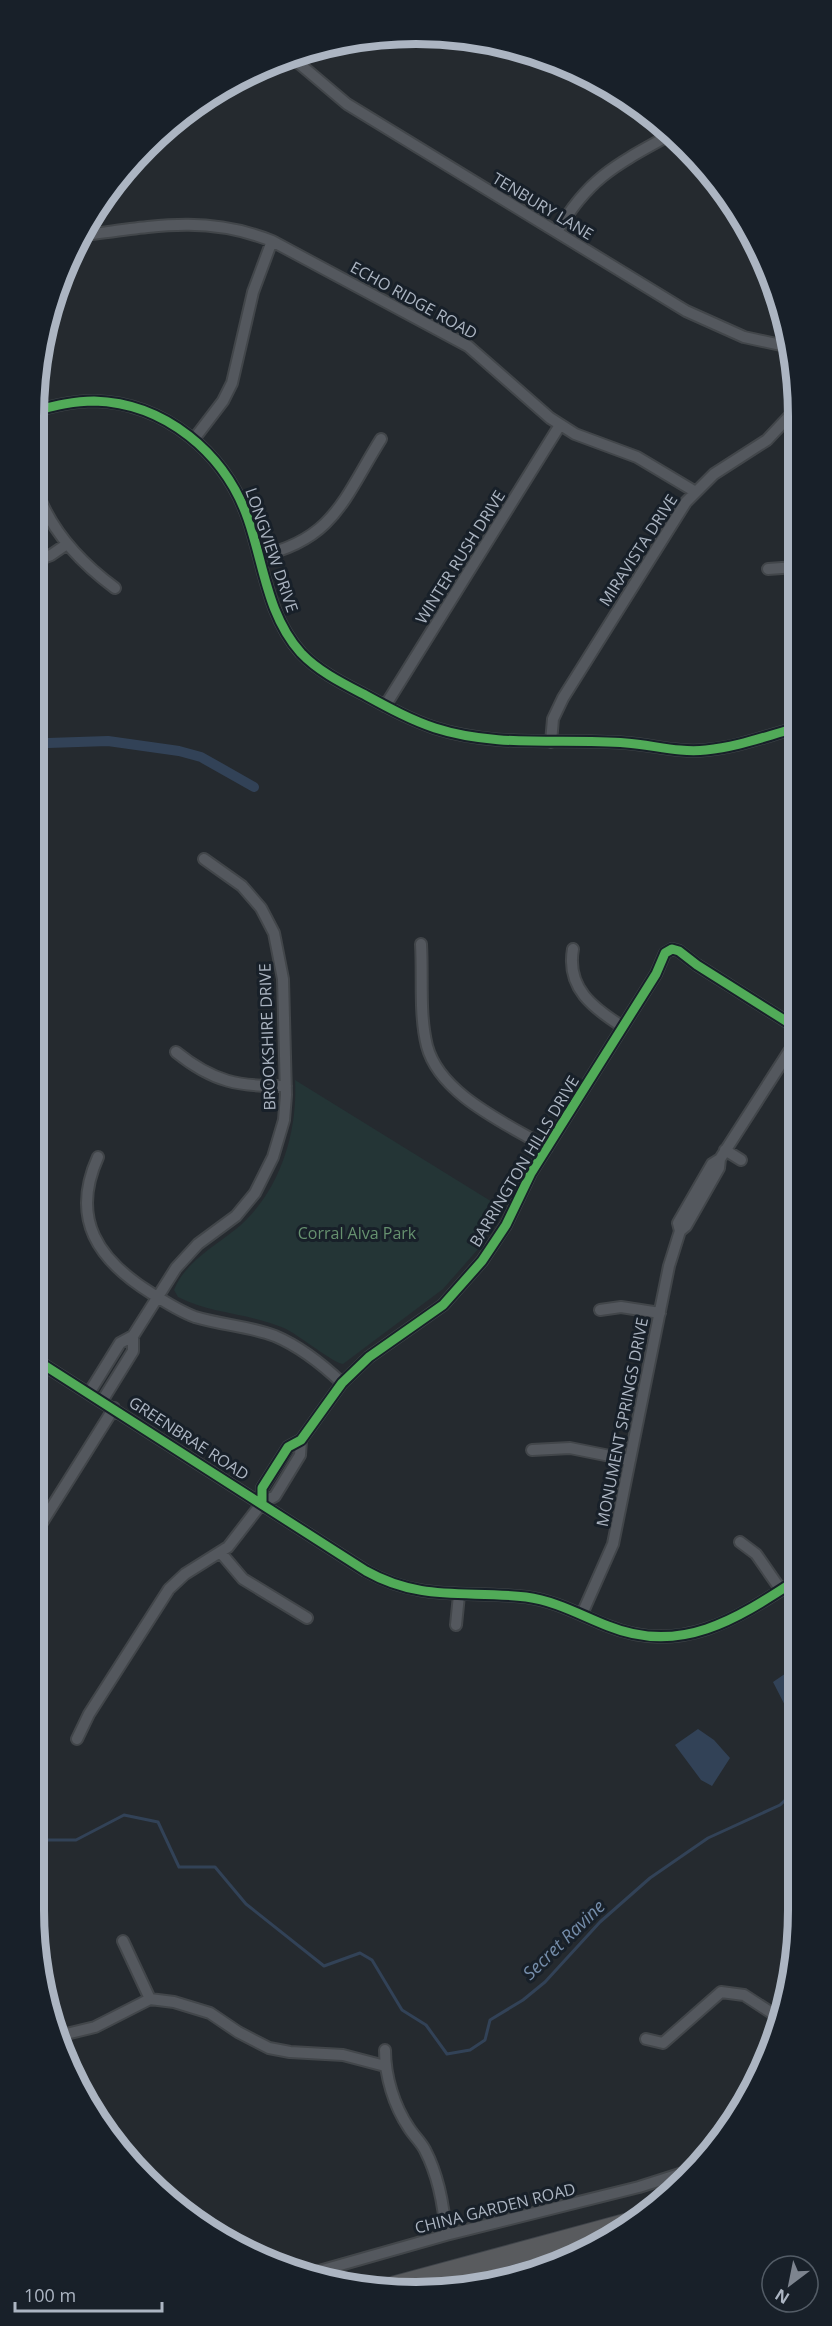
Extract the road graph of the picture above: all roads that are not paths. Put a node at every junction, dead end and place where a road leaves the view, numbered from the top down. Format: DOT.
graph roads {
  1 [pos="298,62"];
  2 [pos="664,138"];
  3 [pos="557,232"];
  4 [pos="91,234"];
  5 [pos="272,241"];
  6 [pos="781,345"];
  7 [pos="44,409"];
  8 [pos="788,418"];
  9 [pos="560,425"];
  10 [pos="381,438"];
  11 [pos="194,439"];
  12 [pos="694,492"];
  13 [pos="44,505"];
  14 [pos="67,544"];
  15 [pos="259,556"];
  16 [pos="44,558"];
  17 [pos="788,568"];
  18 [pos="768,569"];
  19 [pos="115,588"];
  20 [pos="385,706"];
  21 [pos="788,731"];
  22 [pos="551,742"];
  23 [pos="204,859"];
  24 [pos="421,944"];
  25 [pos="573,949"];
  26 [pos="788,1022"];
  27 [pos="622,1027"];
  28 [pos="176,1052"];
  29 [pos="788,1053"];
  30 [pos="286,1086"];
  31 [pos="547,1148"];
  32 [pos="722,1154"];
  33 [pos="98,1157"];
  34 [pos="741,1160"];
  35 [pos="158,1297"];
  36 [pos="600,1310"];
  37 [pos="660,1313"];
  38 [pos="133,1336"];
  39 [pos="44,1365"];
  40 [pos="342,1383"];
  41 [pos="89,1393"];
  42 [pos="102,1401"];
  43 [pos="114,1408"];
  44 [pos="532,1450"];
  45 [pos="630,1460"];
  46 [pos="262,1503"];
  47 [pos="44,1519"];
  48 [pos="740,1542"];
  49 [pos="221,1553"];
  50 [pos="788,1585"];
  51 [pos="781,1590"];
  52 [pos="459,1595"];
  53 [pos="582,1614"];
  54 [pos="307,1618"];
  55 [pos="456,1625"];
  56 [pos="77,1739"];
  57 [pos="123,1941"];
  58 [pos="150,1999"];
  59 [pos="774,2014"];
  60 [pos="65,2034"];
  61 [pos="646,2039"];
  62 [pos="385,2050"];
  63 [pos="385,2066"];
  64 [pos="678,2174"];
  65 [pos="610,2228"];
  66 [pos="446,2235"];
  67 [pos="321,2270"];
  68 [pos="410,2282"];
  1 -- 3 [label="street, TENBURY LANE"];
  2 -- 3 [label="street"];
  3 -- 6 [label="street, TENBURY LANE"];
  4 -- 5 [label="street, ECHO RIDGE ROAD"];
  5 -- 9 [label="street, ECHO RIDGE ROAD"];
  5 -- 11 [label="street"];
  7 -- 11 [label="street, LONGVIEW DRIVE"];
  8 -- 12 [label="street, MIRAVISTA DRIVE"];
  9 -- 12 [label="street, ECHO RIDGE ROAD"];
  9 -- 20 [label="street, WINTER RUSH DRIVE"];
  10 -- 15 [label="street"];
  11 -- 15 [label="street, LONGVIEW DRIVE"];
  12 -- 22 [label="street, MIRAVISTA DRIVE"];
  13 -- 14 [label="street"];
  14 -- 16 [label="street"];
  14 -- 19 [label="street"];
  15 -- 20 [label="street, LONGVIEW DRIVE"];
  17 -- 18 [label="street"];
  20 -- 22 [label="street, LONGVIEW DRIVE"];
  21 -- 22 [label="street, LONGVIEW DRIVE"];
  23 -- 30 [label="street, BROOKSHIRE DRIVE"];
  24 -- 31 [label="street"];
  25 -- 27 [label="street"];
  26 -- 27 [label="street, BARRINGTON HILLS DRIVE"];
  27 -- 31 [label="street, BARRINGTON HILLS DRIVE"];
  28 -- 30 [label="street"];
  29 -- 32 [label="street, MONUMENT SPRINGS DRIVE"];
  30 -- 35 [label="street, BROOKSHIRE DRIVE"];
  31 -- 40 [label="street, BARRINGTON HILLS DRIVE"];
  32 -- 34 [label="street"];
  32 -- 37 [label="street, MONUMENT SPRINGS DRIVE"];
  33 -- 35 [label="street"];
  35 -- 38 [label="street, BROOKSHIRE DRIVE"];
  35 -- 40 [label="street"];
  36 -- 37 [label="street"];
  37 -- 45 [label="street, MONUMENT SPRINGS DRIVE"];
  38 -- 41 [label="street, BROOKSHIRE DRIVE"];
  38 -- 42 [label="street, BROOKSHIRE DRIVE"];
  39 -- 41 [label="street, GREENBRAE ROAD"];
  40 -- 46 [label="street, BARRINGTON HILLS DRIVE"];
  41 -- 42 [label="street, GREENBRAE ROAD"];
  42 -- 43 [label="street, GREENBRAE ROAD"];
  43 -- 46 [label="street, GREENBRAE ROAD"];
  43 -- 47 [label="street"];
  44 -- 45 [label="street"];
  45 -- 53 [label="street, MONUMENT SPRINGS DRIVE"];
  46 -- 49 [label="street, BARRINGTON HILLS DRIVE"];
  46 -- 52 [label="street, GREENBRAE ROAD"];
  48 -- 51 [label="street"];
  49 -- 54 [label="street"];
  49 -- 56 [label="street, BARRINGTON HILLS DRIVE"];
  50 -- 51 [label="street, GREENBRAE ROAD"];
  51 -- 53 [label="street, GREENBRAE ROAD"];
  52 -- 53 [label="street, GREENBRAE ROAD"];
  52 -- 55 [label="street"];
  57 -- 58 [label="street"];
  58 -- 60 [label="street"];
  58 -- 63 [label="street"];
  59 -- 61 [label="street"];
  62 -- 63 [label="street"];
  63 -- 66 [label="street"];
  64 -- 66 [label="street, CHINA GARDEN ROAD"];
  65 -- 68 [label="highway"];
  66 -- 67 [label="street, CHINA GARDEN ROAD"];
}
